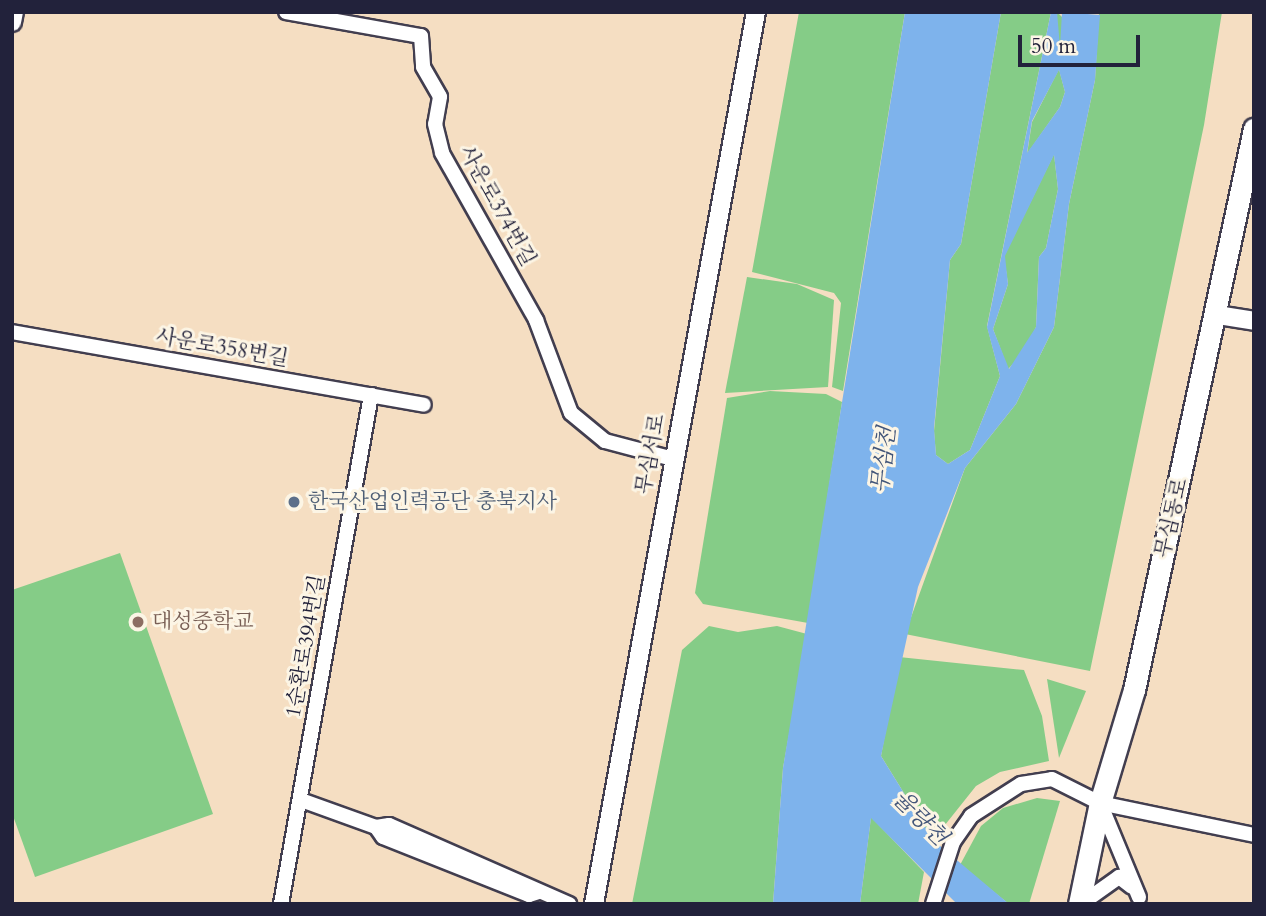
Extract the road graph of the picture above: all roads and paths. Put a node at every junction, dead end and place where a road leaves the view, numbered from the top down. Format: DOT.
graph roads {
  1 [pos="14,12"];
  2 [pos="286,12"];
  3 [pos="756,12"];
  4 [pos="12,22"];
  5 [pos="1254,129"];
  6 [pos="1219,315"];
  7 [pos="1254,321"];
  8 [pos="12,332"];
  9 [pos="372,395"];
  10 [pos="424,405"];
  11 [pos="673,459"];
  12 [pos="301,800"];
  13 [pos="1100,803"];
  14 [pos="1254,835"];
  15 [pos="935,898"];
  16 [pos="1142,900"];
  17 [pos="281,904"];
  18 [pos="569,904"];
  19 [pos="594,904"];
  20 [pos="1080,904"];
  1 -- 4 [label="street"];
  2 -- 11 [label="street, 사운로374번길"];
  3 -- 11 [label="street, 무심서로"];
  5 -- 6 [label="main road, 무심동로"];
  6 -- 7 [label="street"];
  6 -- 13 [label="main road, 무심동로"];
  8 -- 9 [label="street, 사운로358번길"];
  9 -- 10 [label="street, 사운로358번길"];
  9 -- 12 [label="street, 1순환로394번길"];
  11 -- 19 [label="street, 무심서로"];
  12 -- 17 [label="street, 1순환로394번길"];
  12 -- 18 [label="street"];
  13 -- 14 [label="street"];
  13 -- 15 [label="street"];
  13 -- 16 [label="street"];
  13 -- 20 [label="main road, 무심동로"];
  16 -- 20 [label="street"];
}
